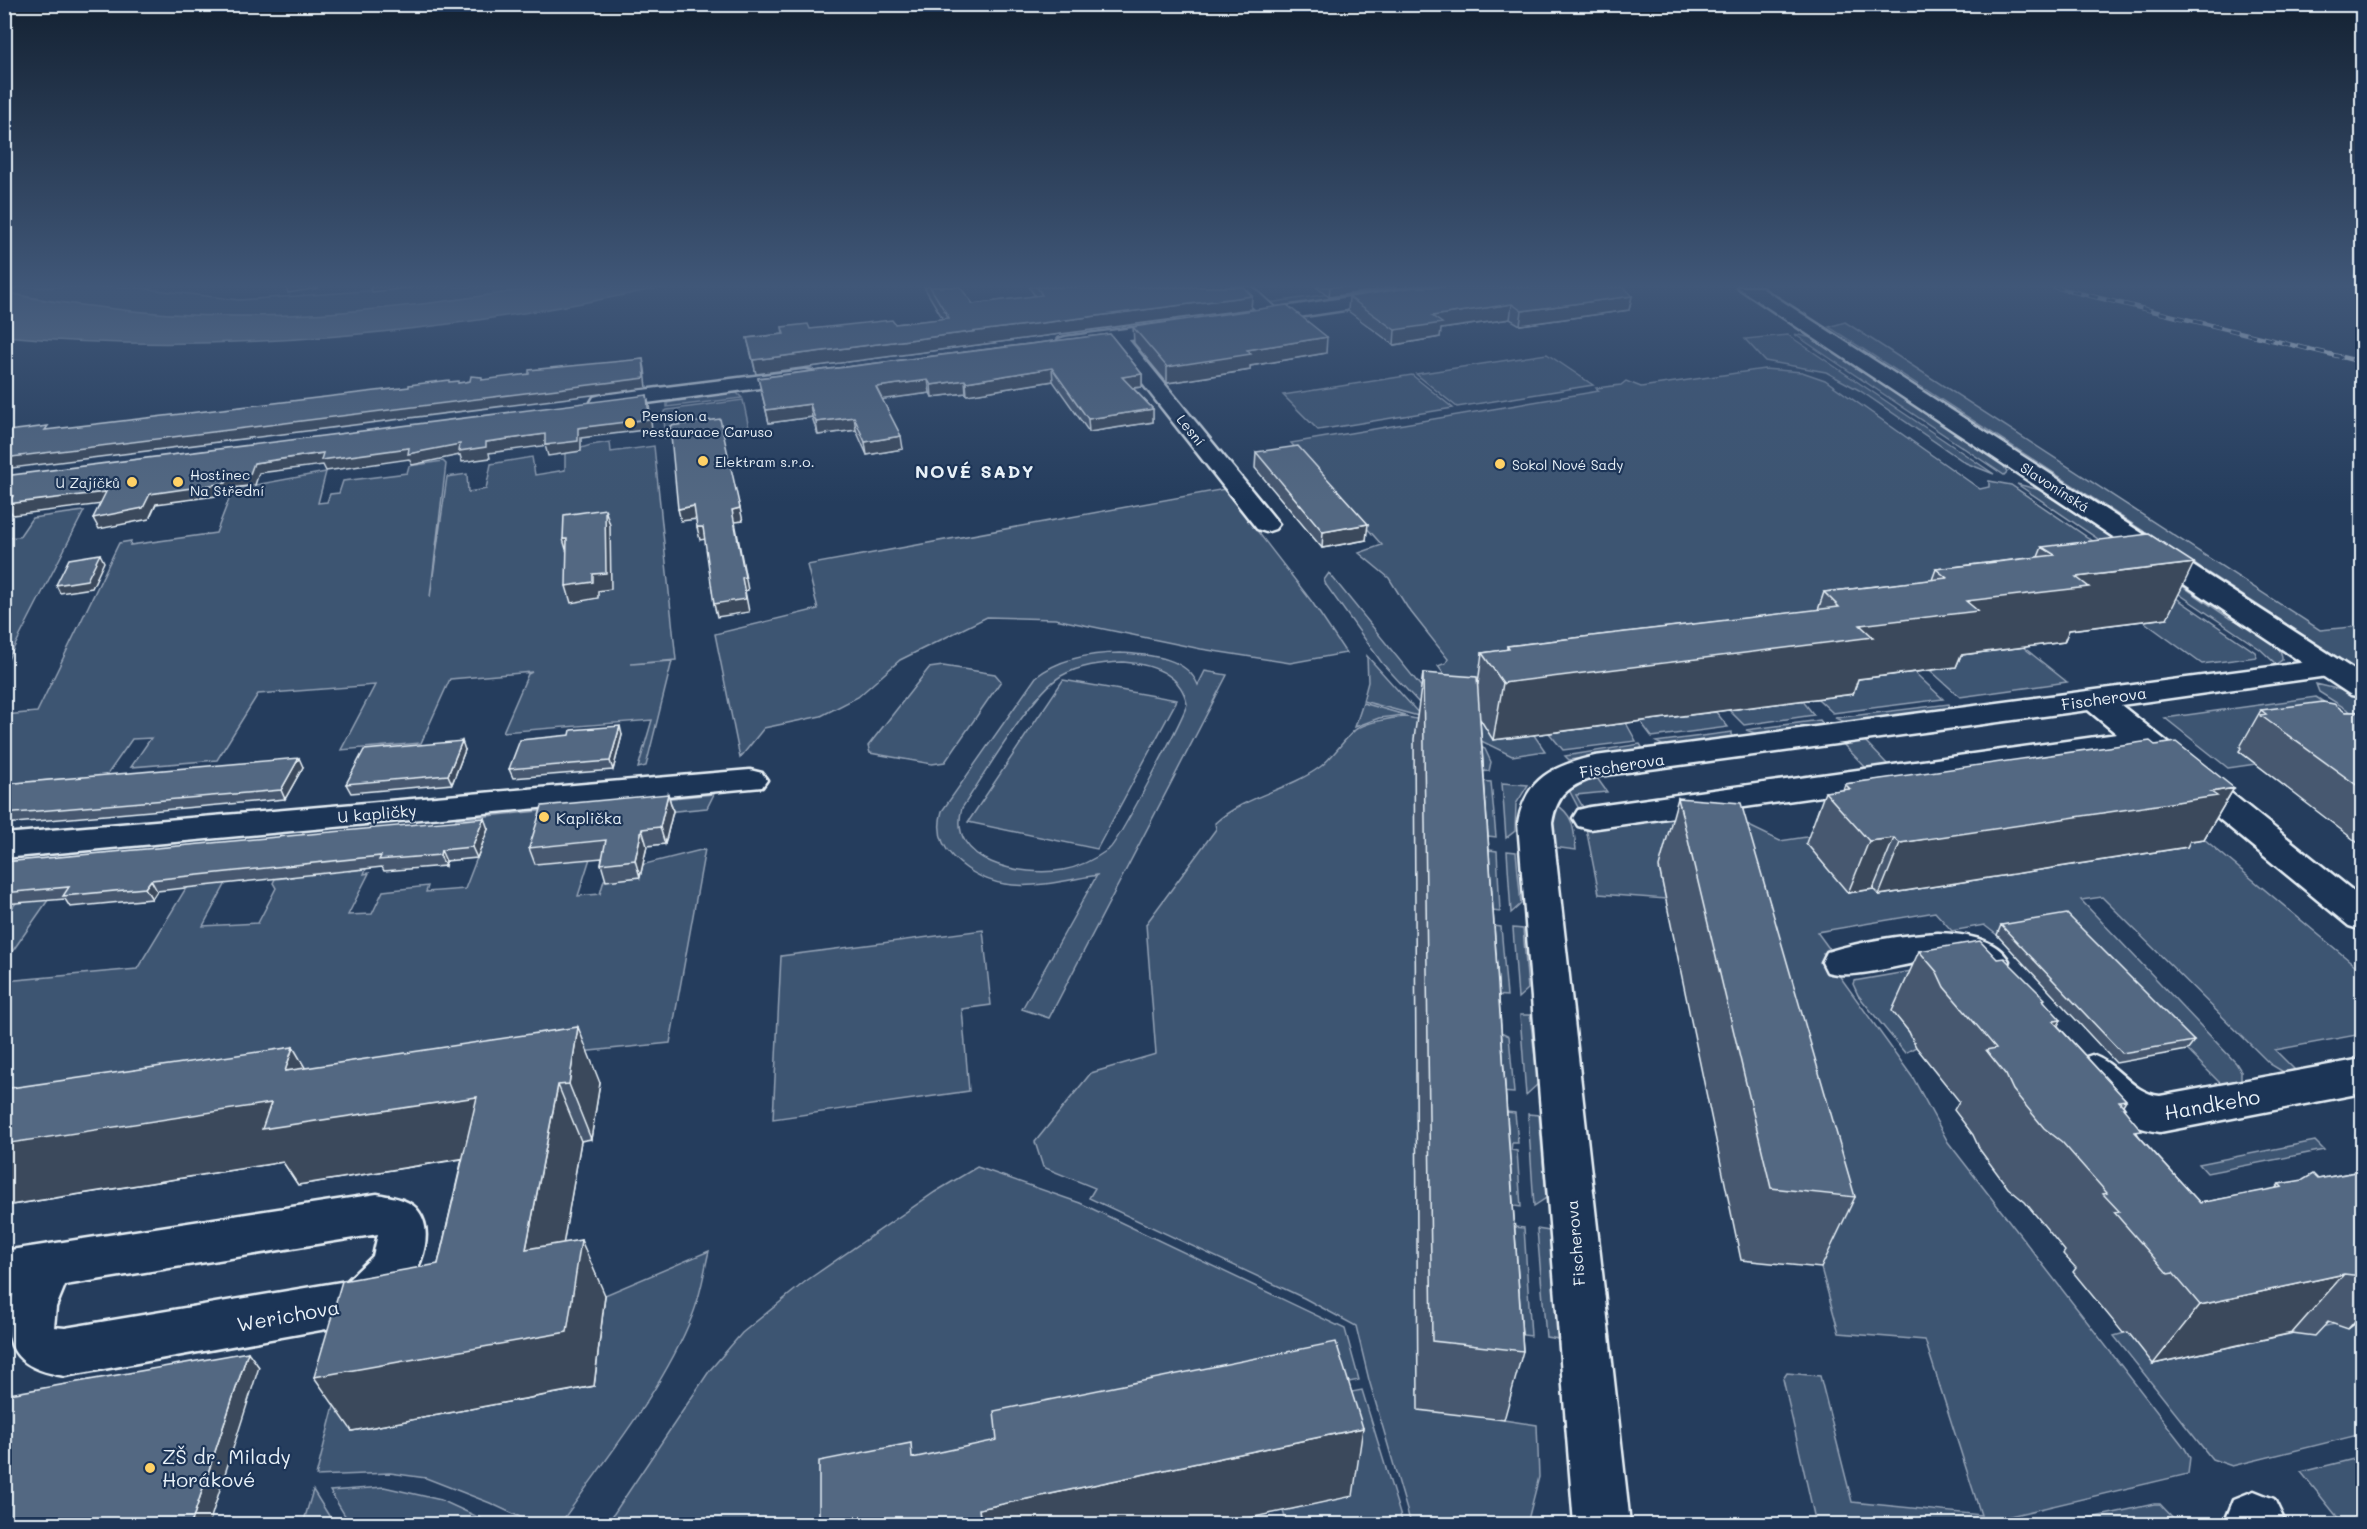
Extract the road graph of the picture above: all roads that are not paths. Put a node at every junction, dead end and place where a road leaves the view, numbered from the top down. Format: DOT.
graph roads {
  1 [pos="1133,358"];
  2 [pos="1856,358"];
  3 [pos="827,373"];
  4 [pos="584,405"];
  5 [pos="1266,524"];
  6 [pos="2331,668"];
  7 [pos="2362,688"];
  8 [pos="2094,699"];
  9 [pos="2144,740"];
  10 [pos="750,780"];
  11 [pos="1590,818"];
  12 [pos="4,846"];
  13 [pos="2362,917"];
  14 [pos="1841,962"];
  15 [pos="2015,987"];
  16 [pos="2068,1045"];
  17 [pos="2362,1076"];
  18 [pos="50,1266"];
  19 [pos="4,1273"];
  20 [pos="1602,1524"];
  1 -- 5 [label="street, Lesní"];
  2 -- 6 [label="street, Slavonínská"];
  3 -- 4 [label="street"];
  6 -- 7 [label="street, Slavonínská"];
  6 -- 8 [label="street, Fischerova"];
  8 -- 9 [label="street"];
  8 -- 20 [label="street, Fischerova"];
  9 -- 11 [label="street"];
  9 -- 13 [label="street"];
  10 -- 12 [label="street, U kapličky"];
  14 -- 15 [label="street"];
  16 -- 17 [label="street, Handkeho"];
  18 -- 18 [label="street, Werichova"];
  18 -- 19 [label="street, Werichova"];
}
